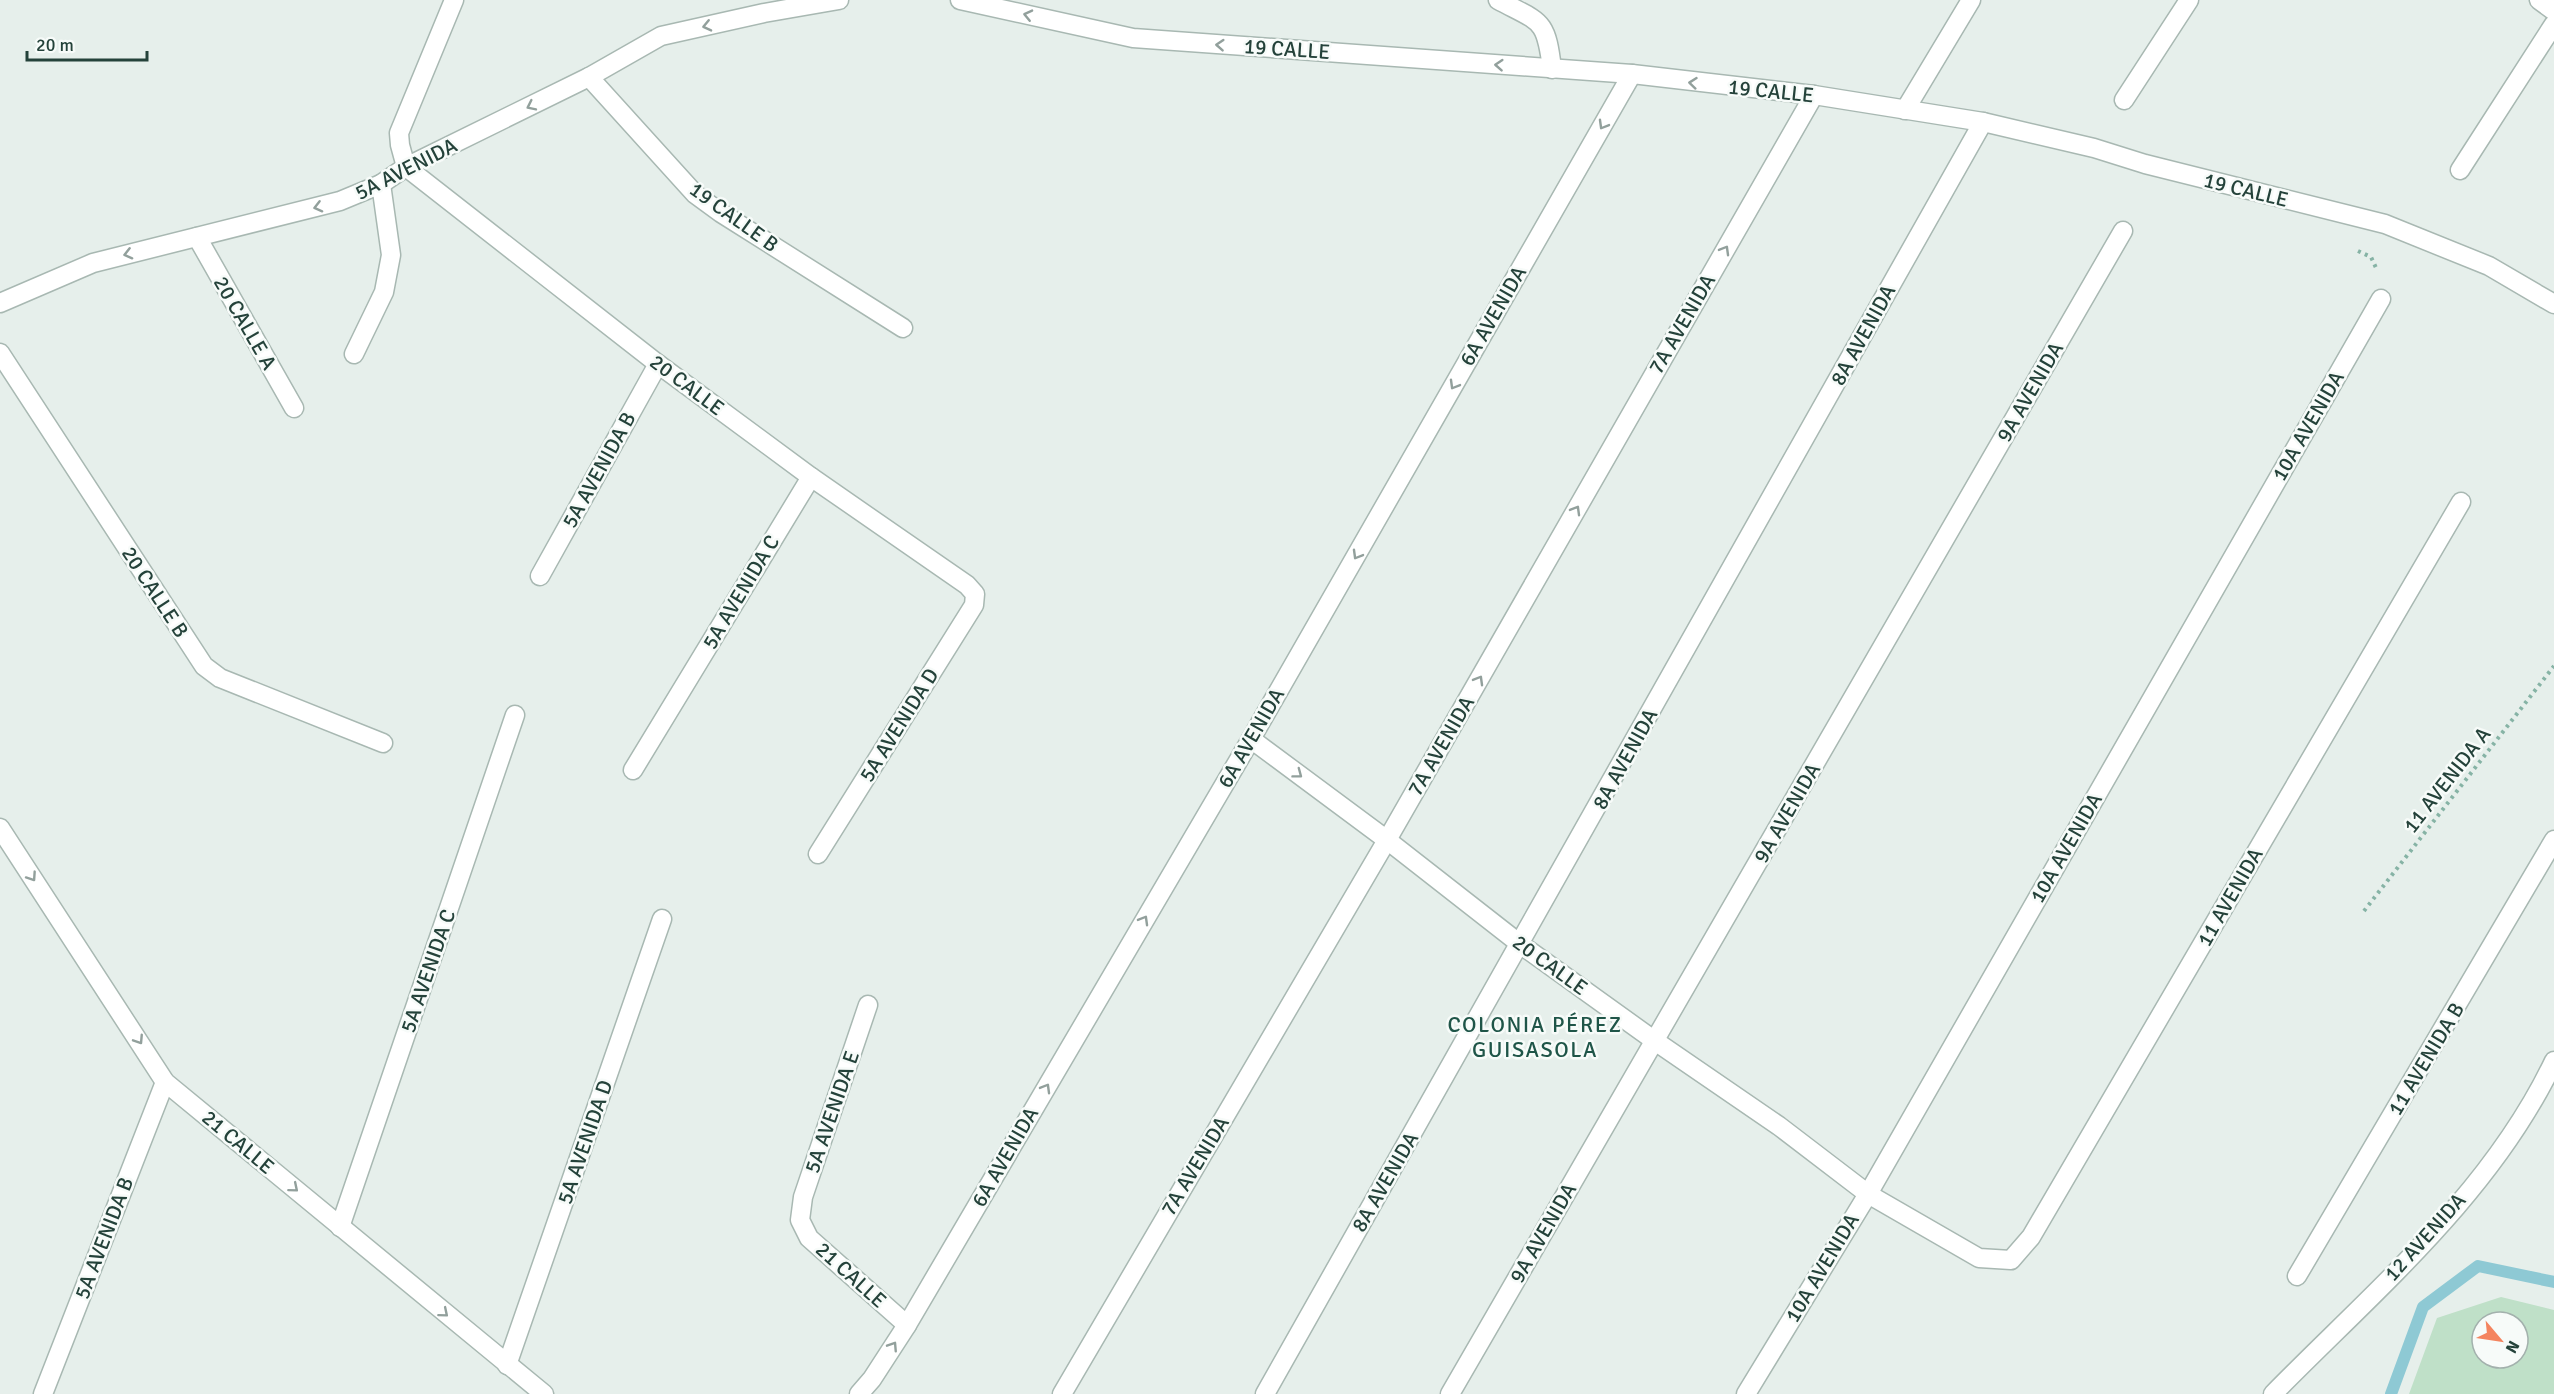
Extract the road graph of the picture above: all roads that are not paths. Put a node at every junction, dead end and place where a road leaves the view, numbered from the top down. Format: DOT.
graph roads {
  1 [pos="454,0"];
  2 [pos="839,0"];
  3 [pos="960,0"];
  4 [pos="1498,0"];
  5 [pos="1971,0"];
  6 [pos="2189,0"];
  7 [pos="2539,0"];
  8 [pos="2554,11"];
  9 [pos="2554,24"];
  10 [pos="1552,69"];
  11 [pos="1632,74"];
  12 [pos="589,77"];
  13 [pos="1814,95"];
  14 [pos="2124,100"];
  15 [pos="1905,110"];
  16 [pos="1983,122"];
  17 [pos="406,167"];
  18 [pos="2460,170"];
  19 [pos="381,184"];
  20 [pos="2123,231"];
  21 [pos="197,237"];
  22 [pos="2381,299"];
  23 [pos="0,303"];
  24 [pos="2554,304"];
  25 [pos="903,328"];
  26 [pos="0,353"];
  27 [pos="354,354"];
  28 [pos="658,364"];
  29 [pos="294,408"];
  30 [pos="811,477"];
  31 [pos="2461,502"];
  32 [pos="540,576"];
  33 [pos="975,594"];
  34 [pos="515,715"];
  35 [pos="1251,739"];
  36 [pos="383,743"];
  37 [pos="633,770"];
  38 [pos="2,838"];
  39 [pos="1387,840"];
  40 [pos="2554,840"];
  41 [pos="818,854"];
  42 [pos="662,919"];
  43 [pos="1520,944"];
  44 [pos="868,1005"];
  45 [pos="1655,1041"];
  46 [pos="2554,1061"];
  47 [pos="165,1082"];
  48 [pos="1868,1194"];
  49 [pos="800,1220"];
  50 [pos="340,1227"];
  51 [pos="1979,1258"];
  52 [pos="2297,1276"];
  53 [pos="907,1325"];
  54 [pos="507,1365"];
  55 [pos="43,1394"];
  56 [pos="544,1394"];
  57 [pos="859,1394"];
  58 [pos="1062,1394"];
  59 [pos="1265,1394"];
  60 [pos="1450,1394"];
  61 [pos="1746,1394"];
  62 [pos="2272,1394"];
  1 -- 17 [label="street"];
  2 -- 12 [label="street, 5A AVENIDA, one-way"];
  10 -- 3 [label="street, 19 CALLE, one-way"];
  4 -- 10 [label="street"];
  5 -- 15 [label="street"];
  6 -- 14 [label="street"];
  7 -- 8 [label="street"];
  9 -- 18 [label="street"];
  10 -- 11 [label="street, 19 CALLE"];
  13 -- 11 [label="street, 19 CALLE, one-way"];
  11 -- 35 [label="street, 6A AVENIDA, one-way"];
  12 -- 17 [label="street, 5A AVENIDA, one-way"];
  12 -- 25 [label="street, 19 CALLE B"];
  13 -- 15 [label="street, 19 CALLE"];
  39 -- 13 [label="street, 7A AVENIDA, one-way"];
  15 -- 16 [label="street, 19 CALLE"];
  16 -- 24 [label="street, 19 CALLE"];
  16 -- 43 [label="street, 8A AVENIDA"];
  17 -- 19 [label="street, 5A AVENIDA"];
  17 -- 28 [label="street, 20 CALLE"];
  19 -- 21 [label="street, 5A AVENIDA, one-way"];
  19 -- 27 [label="street"];
  20 -- 45 [label="street, 9A AVENIDA"];
  21 -- 23 [label="street, 5A AVENIDA, one-way"];
  21 -- 29 [label="street, 20 CALLE A"];
  22 -- 48 [label="street, 10A AVENIDA"];
  26 -- 36 [label="street, 20 CALLE B"];
  28 -- 30 [label="street, 20 CALLE"];
  28 -- 32 [label="street, 5A AVENIDA B"];
  30 -- 33 [label="street, 20 CALLE"];
  30 -- 37 [label="street, 5A AVENIDA C"];
  31 -- 51 [label="street, 11 AVENIDA"];
  33 -- 41 [label="street, 5A AVENIDA D"];
  34 -- 50 [label="street, 5A AVENIDA C"];
  35 -- 39 [label="street, 20 CALLE, one-way"];
  53 -- 35 [label="street, 6A AVENIDA, one-way"];
  38 -- 47 [label="street, 21 CALLE, one-way"];
  39 -- 43 [label="street, 20 CALLE"];
  39 -- 58 [label="street, 7A AVENIDA"];
  40 -- 52 [label="street, 11 AVENIDA B"];
  42 -- 54 [label="street, 5A AVENIDA D"];
  43 -- 45 [label="street, 20 CALLE"];
  43 -- 59 [label="street, 8A AVENIDA"];
  44 -- 49 [label="street, 5A AVENIDA E"];
  45 -- 48 [label="street, 20 CALLE"];
  45 -- 60 [label="street, 9A AVENIDA"];
  46 -- 62 [label="street, 12 AVENIDA"];
  47 -- 50 [label="street, 21 CALLE, one-way"];
  47 -- 55 [label="street, 5A AVENIDA B"];
  48 -- 51 [label="street, 20 CALLE"];
  48 -- 61 [label="street, 10A AVENIDA"];
  49 -- 53 [label="street, 21 CALLE"];
  50 -- 54 [label="street, 21 CALLE, one-way"];
  57 -- 53 [label="street, 6A AVENIDA, one-way"];
  54 -- 56 [label="street, 21 CALLE"];
}
